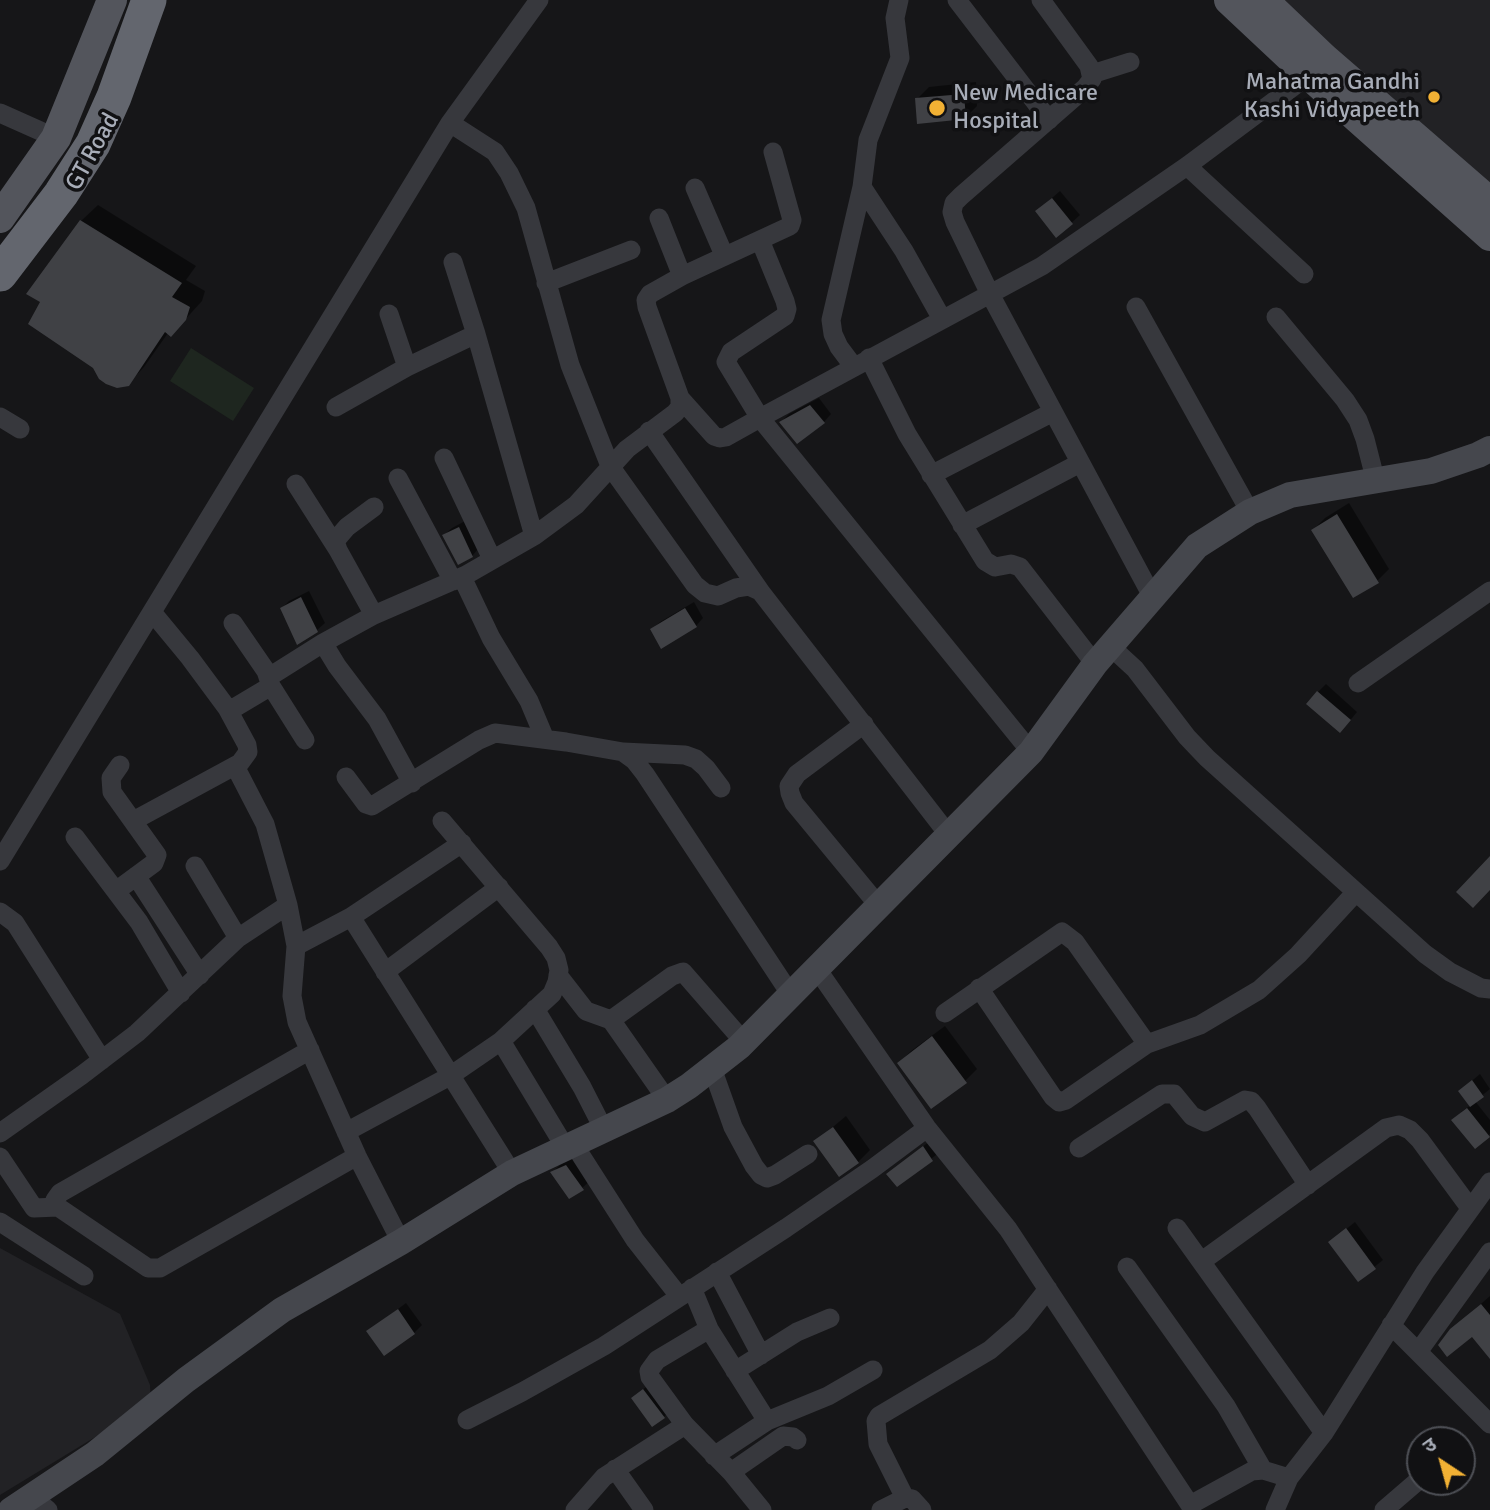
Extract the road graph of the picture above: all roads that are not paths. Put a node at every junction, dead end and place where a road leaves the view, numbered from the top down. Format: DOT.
graph roads {
  1 [pos="112,0"];
  2 [pos="128,0"];
  3 [pos="149,0"];
  4 [pos="157,0"];
  5 [pos="539,0"];
  6 [pos="899,0"];
  7 [pos="1041,0"];
  8 [pos="1229,0"];
  9 [pos="1263,0"];
  10 [pos="959,1"];
  11 [pos="1130,62"];
  12 [pos="1092,74"];
  13 [pos="1309,75"];
  14 [pos="0,113"];
  15 [pos="1049,120"];
  16 [pos="450,123"];
  17 [pos="56,138"];
  18 [pos="773,152"];
  19 [pos="1187,166"];
  20 [pos="862,187"];
  21 [pos="695,188"];
  22 [pos="1490,202"];
  23 [pos="0,218"];
  24 [pos="659,218"];
  25 [pos="1490,236"];
  26 [pos="760,240"];
  27 [pos="0,242"];
  28 [pos="631,250"];
  29 [pos="724,255"];
  30 [pos="453,262"];
  31 [pos="0,274"];
  32 [pos="1304,274"];
  33 [pos="682,276"];
  34 [pos="546,283"];
  35 [pos="0,288"];
  36 [pos="990,293"];
  37 [pos="1136,307"];
  38 [pos="388,314"];
  39 [pos="1276,317"];
  40 [pos="942,319"];
  41 [pos="476,334"];
  42 [pos="861,363"];
  43 [pos="407,367"];
  44 [pos="680,398"];
  45 [pos="336,407"];
  46 [pos="1053,411"];
  47 [pos="0,417"];
  48 [pos="760,418"];
  49 [pos="20,429"];
  50 [pos="649,431"];
  51 [pos="1490,449"];
  52 [pos="444,458"];
  53 [pos="1080,463"];
  54 [pos="610,466"];
  55 [pos="931,475"];
  56 [pos="398,478"];
  57 [pos="1376,482"];
  58 [pos="296,484"];
  59 [pos="374,507"];
  60 [pos="1250,512"];
  61 [pos="962,526"];
  62 [pos="534,536"];
  63 [pos="338,550"];
  64 [pos="492,559"];
  65 [pos="457,579"];
  66 [pos="760,591"];
  67 [pos="1490,591"];
  68 [pos="1152,596"];
  69 [pos="152,612"];
  70 [pos="374,615"];
  71 [pos="233,623"];
  72 [pos="323,643"];
  73 [pos="1102,655"];
  74 [pos="270,682"];
  75 [pos="1358,683"];
  76 [pos="229,711"];
  77 [pos="864,724"];
  78 [pos="545,739"];
  79 [pos="305,740"];
  80 [pos="622,752"];
  81 [pos="1031,752"];
  82 [pos="120,765"];
  83 [pos="234,766"];
  84 [pos="346,777"];
  85 [pos="412,783"];
  86 [pos="721,788"];
  87 [pos="133,821"];
  88 [pos="442,821"];
  89 [pos="948,834"];
  90 [pos="75,836"];
  91 [pos="462,843"];
  92 [pos="0,861"];
  93 [pos="195,866"];
  94 [pos="136,876"];
  95 [pos="499,887"];
  96 [pos="116,891"];
  97 [pos="1356,892"];
  98 [pos="288,905"];
  99 [pos="879,906"];
  100 [pos="0,912"];
  101 [pos="351,917"];
  102 [pos="238,938"];
  103 [pos="296,946"];
  104 [pos="817,969"];
  105 [pos="385,972"];
  106 [pos="200,975"];
  107 [pos="558,975"];
  108 [pos="979,988"];
  109 [pos="1490,989"];
  110 [pos="181,993"];
  111 [pos="791,995"];
  112 [pos="535,1009"];
  113 [pos="945,1013"];
  114 [pos="611,1020"];
  115 [pos="501,1041"];
  116 [pos="744,1042"];
  117 [pos="1147,1044"];
  118 [pos="310,1050"];
  119 [pos="102,1060"];
  120 [pos="712,1068"];
  121 [pos="450,1076"];
  122 [pos="667,1100"];
  123 [pos="927,1128"];
  124 [pos="604,1130"];
  125 [pos="346,1132"];
  126 [pos="0,1133"];
  127 [pos="569,1145"];
  128 [pos="1079,1148"];
  129 [pos="807,1154"];
  130 [pos="356,1156"];
  131 [pos="0,1157"];
  132 [pos="512,1173"];
  133 [pos="1490,1182"];
  134 [pos="1308,1185"];
  135 [pos="58,1207"];
  136 [pos="1470,1209"];
  137 [pos="0,1222"];
  138 [pos="1177,1228"];
  139 [pos="401,1241"];
  140 [pos="1490,1252"];
  141 [pos="1202,1261"];
  142 [pos="1127,1268"];
  143 [pos="717,1272"];
  144 [pos="84,1276"];
  145 [pos="1048,1289"];
  146 [pos="685,1292"];
  147 [pos="830,1318"];
  148 [pos="1391,1325"];
  149 [pos="709,1329"];
  150 [pos="1418,1352"];
  151 [pos="761,1355"];
  152 [pos="873,1370"];
  153 [pos="735,1371"];
  154 [pos="467,1420"];
  155 [pos="766,1421"];
  156 [pos="1490,1424"];
  157 [pos="685,1425"];
  158 [pos="1325,1433"];
  159 [pos="797,1440"];
  160 [pos="714,1456"];
  161 [pos="615,1469"];
  162 [pos="1263,1470"];
  163 [pos="731,1472"];
  164 [pos="1289,1478"];
  165 [pos="1406,1491"];
  166 [pos="905,1498"];
  167 [pos="30,1505"];
  168 [pos="1185,1508"];
  169 [pos="575,1510"];
  170 [pos="644,1510"];
  171 [pos="762,1510"];
  172 [pos="881,1510"];
  173 [pos="922,1510"];
  174 [pos="1275,1510"];
  175 [pos="1384,1510"];
  1 -- 17 [label="main road, GT Road"];
  2 -- 27 [label="highway"];
  3 -- 31 [label="highway"];
  4 -- 35 [label="main road, GT Road"];
  5 -- 16 [label="street"];
  6 -- 20 [label="street"];
  7 -- 12 [label="street"];
  8 -- 13 [label="main road"];
  9 -- 22 [label="main road"];
  10 -- 15 [label="street"];
  11 -- 12 [label="street"];
  12 -- 15 [label="street"];
  13 -- 19 [label="street"];
  13 -- 25 [label="main road"];
  14 -- 17 [label="street"];
  15 -- 36 [label="street"];
  16 -- 34 [label="street"];
  16 -- 69 [label="street"];
  17 -- 23 [label="main road, GT Road"];
  18 -- 26 [label="street"];
  19 -- 32 [label="street"];
  19 -- 36 [label="street"];
  20 -- 40 [label="street"];
  20 -- 42 [label="street"];
  21 -- 29 [label="street"];
  24 -- 33 [label="street"];
  26 -- 29 [label="street"];
  26 -- 48 [label="street"];
  28 -- 34 [label="street"];
  29 -- 33 [label="street"];
  30 -- 41 [label="street"];
  33 -- 44 [label="street"];
  34 -- 54 [label="street"];
  36 -- 40 [label="street"];
  36 -- 46 [label="street"];
  37 -- 60 [label="street"];
  38 -- 43 [label="street"];
  39 -- 57 [label="street"];
  40 -- 42 [label="street"];
  41 -- 43 [label="street"];
  41 -- 62 [label="street"];
  42 -- 48 [label="street"];
  42 -- 55 [label="street"];
  43 -- 45 [label="street"];
  44 -- 48 [label="street"];
  44 -- 50 [label="street"];
  46 -- 53 [label="street"];
  46 -- 55 [label="street"];
  47 -- 49 [label="street"];
  48 -- 81 [label="street"];
  50 -- 54 [label="street"];
  50 -- 66 [label="street"];
  51 -- 57 [label="street"];
  52 -- 64 [label="street"];
  53 -- 61 [label="street"];
  53 -- 68 [label="street"];
  54 -- 62 [label="street"];
  54 -- 66 [label="street"];
  55 -- 61 [label="street"];
  56 -- 65 [label="street"];
  57 -- 60 [label="street"];
  58 -- 63 [label="street"];
  59 -- 63 [label="street"];
  60 -- 68 [label="street"];
  61 -- 73 [label="street"];
  62 -- 64 [label="street"];
  63 -- 70 [label="street"];
  64 -- 65 [label="street"];
  65 -- 70 [label="street"];
  65 -- 78 [label="street"];
  66 -- 77 [label="street"];
  67 -- 75 [label="street"];
  68 -- 73 [label="street"];
  69 -- 76 [label="street"];
  69 -- 92 [label="street"];
  70 -- 72 [label="street"];
  71 -- 74 [label="street"];
  72 -- 74 [label="street"];
  72 -- 85 [label="street"];
  73 -- 81 [label="street"];
  73 -- 97 [label="street"];
  74 -- 76 [label="street"];
  74 -- 79 [label="street"];
  76 -- 83 [label="street"];
  77 -- 89 [label="street"];
  77 -- 99 [label="street"];
  78 -- 80 [label="street"];
  78 -- 85 [label="street"];
  80 -- 86 [label="street"];
  80 -- 111 [label="street"];
  81 -- 89 [label="street"];
  82 -- 87 [label="street"];
  83 -- 87 [label="street"];
  83 -- 98 [label="street"];
  84 -- 85 [label="street"];
  87 -- 94 [label="street"];
  88 -- 91 [label="street"];
  89 -- 99 [label="street"];
  90 -- 96 [label="street"];
  91 -- 95 [label="street"];
  91 -- 101 [label="street"];
  93 -- 102 [label="street"];
  94 -- 96 [label="street"];
  94 -- 106 [label="street"];
  95 -- 105 [label="street"];
  95 -- 107 [label="street"];
  96 -- 110 [label="street"];
  97 -- 109 [label="street"];
  97 -- 117 [label="street"];
  98 -- 102 [label="street"];
  98 -- 103 [label="street"];
  99 -- 104 [label="street"];
  100 -- 119 [label="street"];
  101 -- 103 [label="street"];
  101 -- 105 [label="street"];
  102 -- 106 [label="street"];
  103 -- 118 [label="street"];
  104 -- 111 [label="street"];
  104 -- 123 [label="street"];
  105 -- 121 [label="street"];
  106 -- 110 [label="street"];
  107 -- 112 [label="street"];
  107 -- 114 [label="street"];
  108 -- 113 [label="street"];
  108 -- 117 [label="street"];
  108 -- 117 [label="street"];
  110 -- 119 [label="street"];
  111 -- 116 [label="street"];
  112 -- 115 [label="street"];
  112 -- 124 [label="street"];
  114 -- 116 [label="street"];
  114 -- 122 [label="street"];
  115 -- 121 [label="street"];
  115 -- 127 [label="street"];
  116 -- 120 [label="street"];
  118 -- 125 [label="street"];
  118 -- 135 [label="street"];
  119 -- 126 [label="street"];
  120 -- 122 [label="street"];
  120 -- 129 [label="street"];
  121 -- 125 [label="street"];
  121 -- 132 [label="street"];
  122 -- 124 [label="street"];
  123 -- 143 [label="street"];
  123 -- 145 [label="street"];
  124 -- 127 [label="street"];
  125 -- 130 [label="street"];
  127 -- 132 [label="street"];
  127 -- 146 [label="street"];
  128 -- 134 [label="street"];
  130 -- 135 [label="street"];
  130 -- 139 [label="street"];
  131 -- 135 [label="street"];
  132 -- 139 [label="street"];
  133 -- 136 [label="street"];
  134 -- 136 [label="street"];
  134 -- 141 [label="street"];
  136 -- 148 [label="street"];
  137 -- 144 [label="street"];
  138 -- 141 [label="street"];
  139 -- 167 [label="street"];
  140 -- 150 [label="street"];
  141 -- 158 [label="street"];
  142 -- 162 [label="street"];
  143 -- 146 [label="street"];
  143 -- 151 [label="street"];
  145 -- 166 [label="street"];
  145 -- 168 [label="street"];
  146 -- 149 [label="street"];
  146 -- 154 [label="street"];
  147 -- 151 [label="street"];
  148 -- 150 [label="street"];
  148 -- 158 [label="street"];
  149 -- 153 [label="street"];
  149 -- 157 [label="street"];
  150 -- 156 [label="street"];
  151 -- 153 [label="street"];
  152 -- 155 [label="street"];
  153 -- 155 [label="street"];
  155 -- 160 [label="street"];
  157 -- 160 [label="street"];
  157 -- 161 [label="street"];
  158 -- 164 [label="street"];
  159 -- 163 [label="street"];
  160 -- 163 [label="street"];
  161 -- 169 [label="street"];
  161 -- 170 [label="street"];
  162 -- 164 [label="street"];
  162 -- 168 [label="street"];
  163 -- 171 [label="street"];
  164 -- 174 [label="street"];
  165 -- 175 [label="street"];
  166 -- 172 [label="street"];
  166 -- 173 [label="street"];
}
